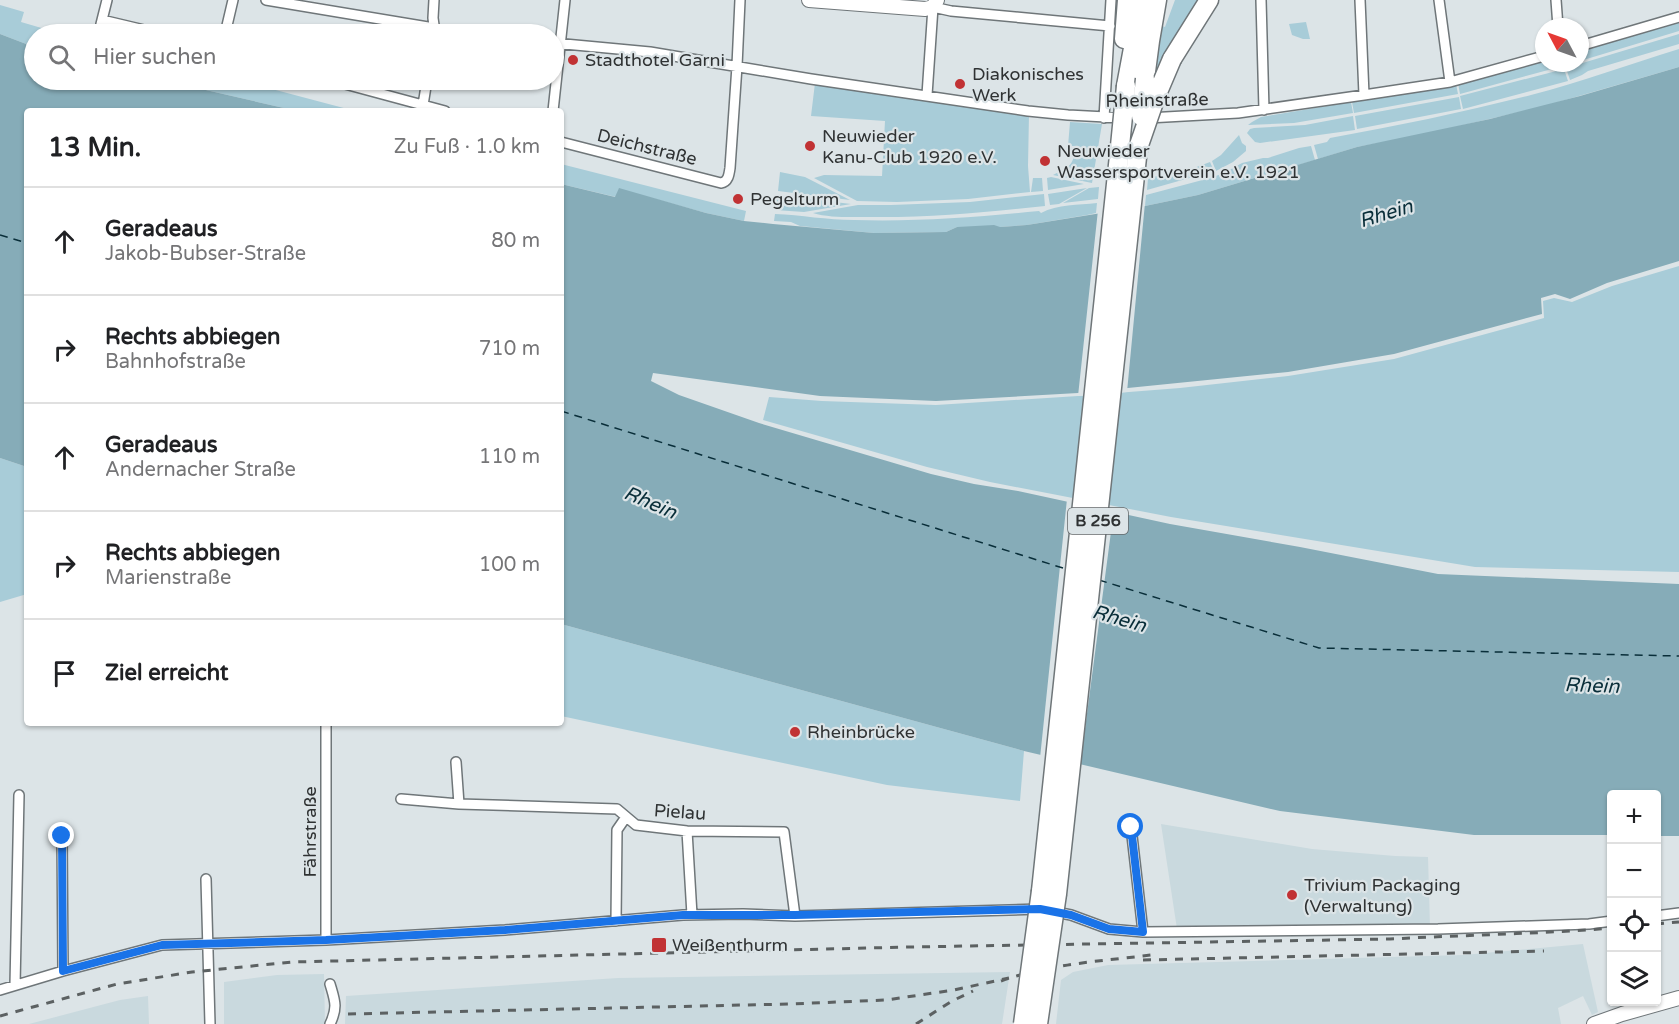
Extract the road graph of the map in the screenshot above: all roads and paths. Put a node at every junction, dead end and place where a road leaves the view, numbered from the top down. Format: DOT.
graph roads {
  1 [pos="107,0"];
  2 [pos="233,0"];
  3 [pos="267,0"];
  4 [pos="434,0"];
  5 [pos="565,0"];
  6 [pos="740,0"];
  7 [pos="809,0"];
  8 [pos="1112,0"];
  9 [pos="1127,0"];
  10 [pos="1142,0"];
  11 [pos="1157,0"];
  12 [pos="1209,0"];
  13 [pos="1261,0"];
  14 [pos="1360,0"];
  15 [pos="1439,0"];
  16 [pos="1556,0"];
  17 [pos="935,3"];
  18 [pos="1679,17"];
  19 [pos="1557,18"];
  20 [pos="112,24"];
  21 [pos="227,24"];
  22 [pos="397,24"];
  23 [pos="434,24"];
  24 [pos="561,24"];
  25 [pos="1110,26"];
  26 [pos="1589,43"];
  27 [pos="564,44"];
  28 [pos="1535,58"];
  29 [pos="737,66"];
  30 [pos="1450,82"];
  31 [pos="1126,86"];
  32 [pos="367,90"];
  33 [pos="425,90"];
  34 [pos="554,90"];
  35 [pos="927,95"];
  36 [pos="1364,95"];
  37 [pos="423,105"];
  38 [pos="434,108"];
  39 [pos="553,108"];
  40 [pos="1264,110"];
  41 [pos="1104,118"];
  42 [pos="564,143"];
  43 [pos="1138,148"];
  44 [pos="326,726"];
  45 [pos="456,762"];
  46 [pos="19,795"];
  47 [pos="401,799"];
  48 [pos="459,804"];
  49 [pos="626,817"];
  50 [pos="1131,827"];
  51 [pos="687,831"];
  52 [pos="62,836"];
  53 [pos="206,879"];
  54 [pos="1679,913"];
  55 [pos="692,915"];
  56 [pos="795,915"];
  57 [pos="1661,915"];
  58 [pos="616,921"];
  59 [pos="1607,922"];
  60 [pos="1143,932"];
  61 [pos="326,940"];
  62 [pos="208,944"];
  63 [pos="63,971"];
  64 [pos="330,984"];
  65 [pos="15,985"];
  66 [pos="0,990"];
  67 [pos="1679,998"];
  68 [pos="1625,1019"];
  69 [pos="210,1024"];
  70 [pos="330,1024"];
  71 [pos="1023,1024"];
  72 [pos="1038,1024"];
  73 [pos="1594,1024"];
  1 -- 20 [label="street"];
  2 -- 21 [label="street"];
  3 -- 22 [label="street"];
  4 -- 23 [label="street"];
  5 -- 24 [label="street"];
  6 -- 29 [label="street"];
  7 -- 17 [label="street"];
  8 -- 25 [label="street"];
  9 -- 31 [label="highway"];
  10 -- 31 [label="highway, B 256"];
  11 -- 43 [label="highway, B 256, bridge"];
  12 -- 43 [label="highway, bridge"];
  13 -- 40 [label="street"];
  14 -- 36 [label="street"];
  15 -- 30 [label="street"];
  16 -- 19 [label="street"];
  17 -- 25 [label="street"];
  17 -- 35 [label="street"];
  18 -- 26 [label="street"];
  25 -- 41 [label="street"];
  27 -- 29 [label="street, Rheinstraße"];
  28 -- 30 [label="street, Rheinstraße"];
  29 -- 35 [label="street, Rheinstraße"];
  29 -- 42 [label="street, Deichstraße"];
  30 -- 36 [label="street, Rheinstraße"];
  31 -- 71 [label="highway, B 256, bridge"];
  32 -- 37 [label="street"];
  33 -- 37 [label="street"];
  34 -- 39 [label="street"];
  35 -- 41 [label="street, Rheinstraße"];
  36 -- 40 [label="street, Rheinstraße"];
  37 -- 38 [label="street"];
  40 -- 41 [label="street, Rheinstraße"];
  43 -- 72 [label="highway, B 256, bridge"];
  44 -- 61 [label="street, Fährstraße"];
  45 -- 48 [label="street"];
  46 -- 65 [label="street"];
  47 -- 48 [label="street, Pielau"];
  48 -- 49 [label="street, Pielau"];
  49 -- 51 [label="street, Pielau"];
  49 -- 58 [label="street"];
  50 -- 60 [label="street"];
  51 -- 55 [label="street"];
  51 -- 56 [label="street, Pielau"];
  52 -- 63 [label="street"];
  53 -- 62 [label="street"];
  54 -- 57 [label="street"];
  55 -- 56 [label="street"];
  55 -- 58 [label="street"];
  56 -- 60 [label="street"];
  58 -- 61 [label="street"];
  59 -- 60 [label="street"];
  61 -- 62 [label="street"];
  62 -- 63 [label="street"];
  62 -- 69 [label="street"];
  63 -- 65 [label="street"];
  64 -- 70 [label="street"];
  65 -- 66 [label="street"];
  67 -- 68 [label="street"];
  68 -- 73 [label="street"];
}
